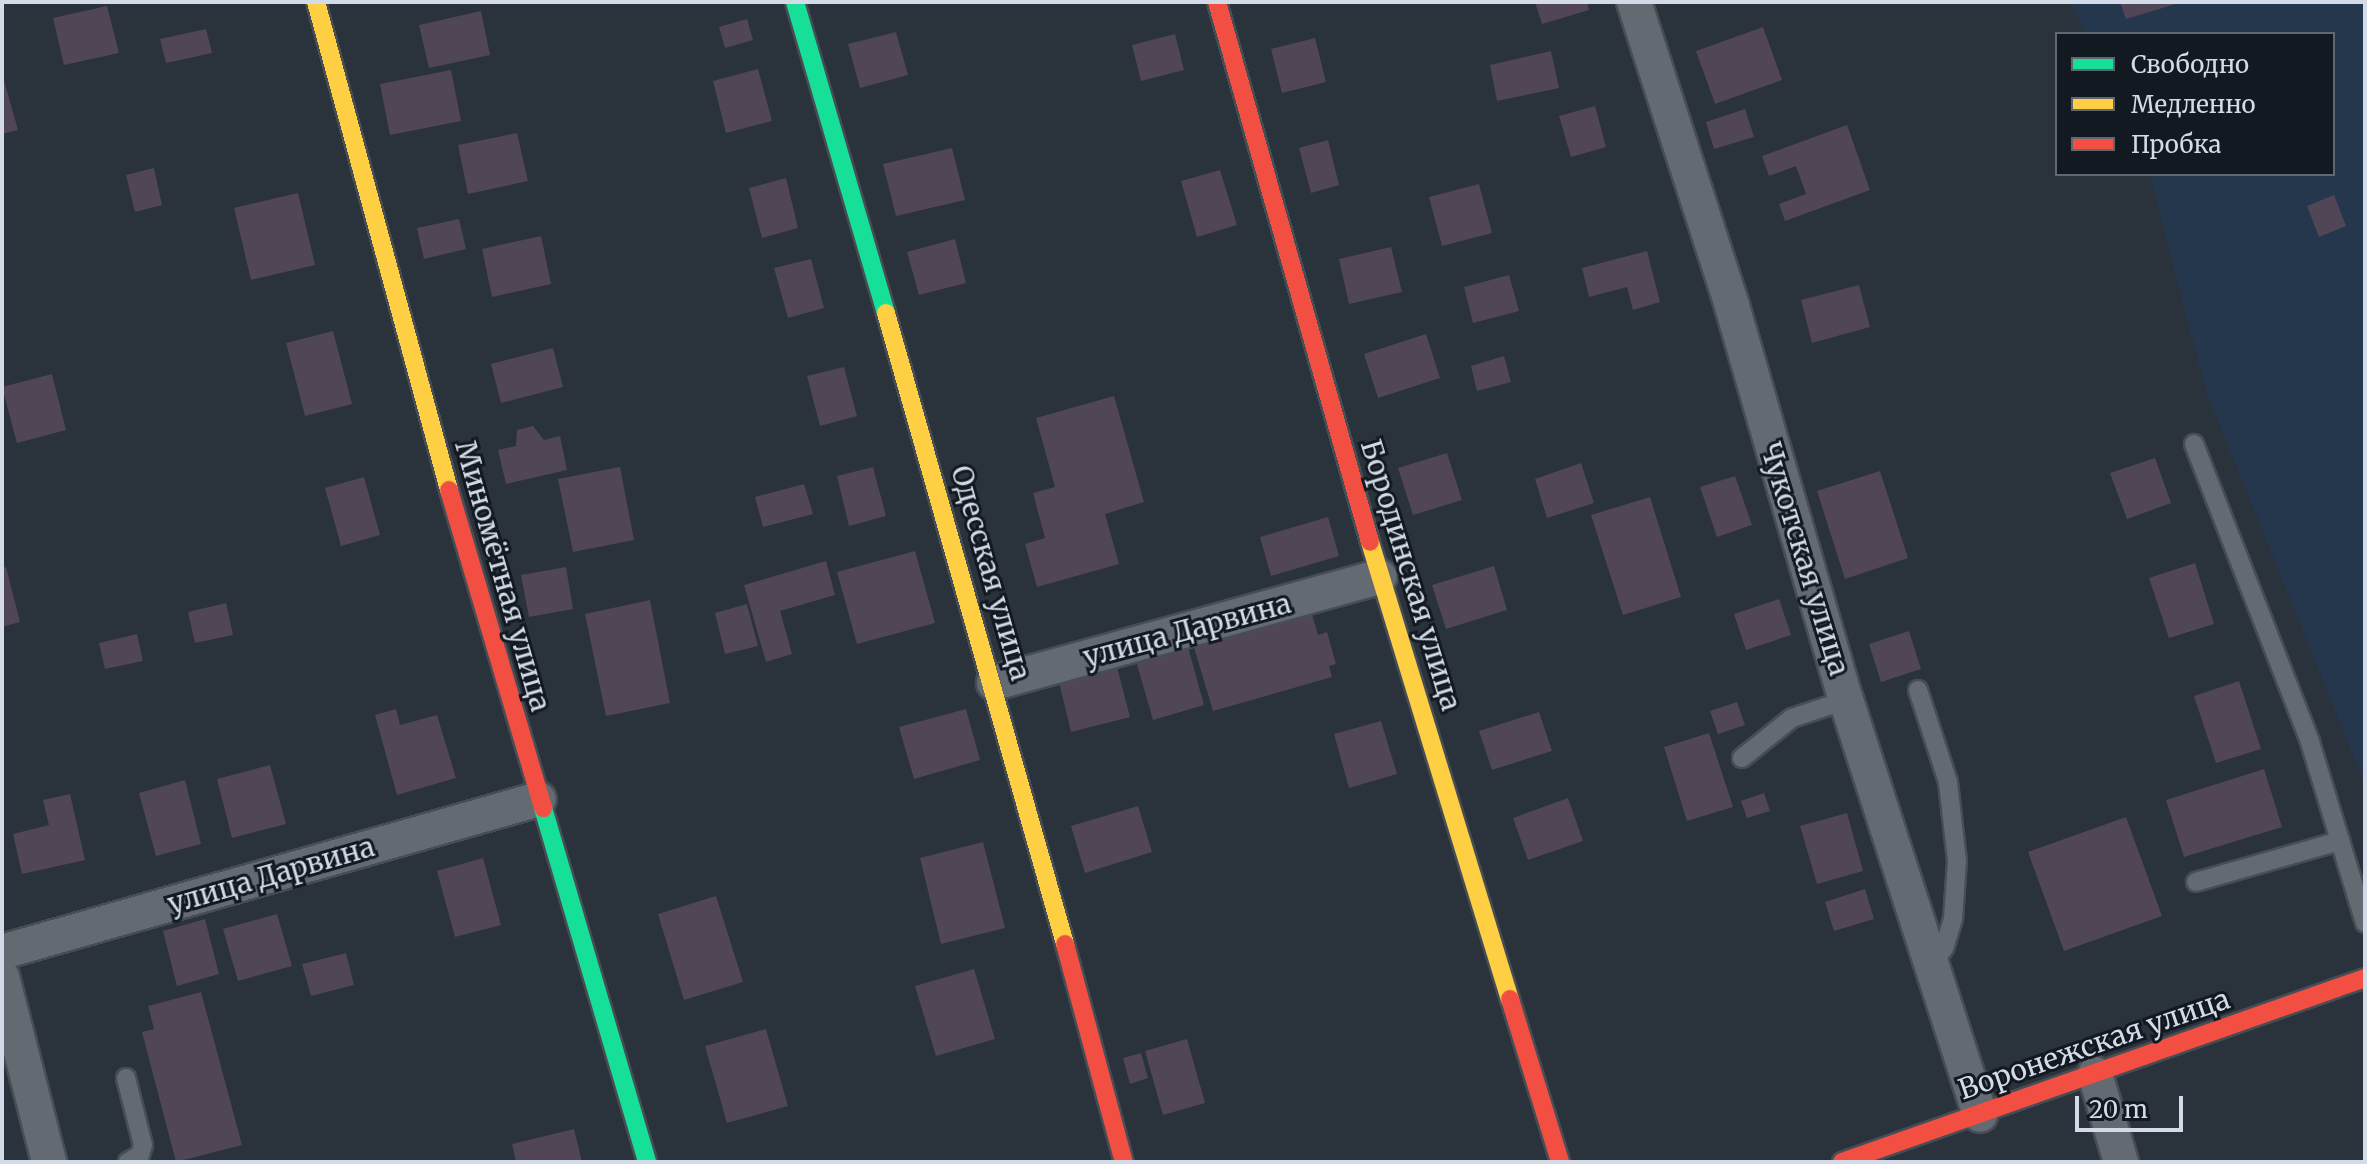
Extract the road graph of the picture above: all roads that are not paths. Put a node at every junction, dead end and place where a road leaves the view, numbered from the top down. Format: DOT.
graph roads {
  1 [pos="316,2"];
  2 [pos="795,2"];
  3 [pos="1217,2"];
  4 [pos="1634,2"];
  5 [pos="2194,444"];
  6 [pos="1380,577"];
  7 [pos="994,683"];
  8 [pos="1918,690"];
  9 [pos="1846,700"];
  10 [pos="1742,758"];
  11 [pos="539,799"];
  12 [pos="2340,841"];
  13 [pos="2196,882"];
  14 [pos="2365,923"];
  15 [pos="2,952"];
  16 [pos="1932,964"];
  17 [pos="2,977"];
  18 [pos="2365,978"];
  19 [pos="2095,1074"];
  20 [pos="126,1078"];
  21 [pos="1980,1115"];
  22 [pos="49,1162"];
  23 [pos="128,1162"];
  24 [pos="647,1162"];
  25 [pos="1124,1162"];
  26 [pos="1560,1162"];
  27 [pos="1842,1162"];
  28 [pos="2121,1162"];
  1 -- 11 [label="main road, Миномётная улица"];
  2 -- 7 [label="main road, Одесская улица"];
  3 -- 6 [label="main road, Бородинская улица"];
  4 -- 9 [label="street, Чукотская улица"];
  5 -- 12 [label="lane"];
  6 -- 7 [label="street, улица Дарвина"];
  6 -- 26 [label="main road, Бородинская улица"];
  7 -- 25 [label="main road, Одесская улица"];
  8 -- 16 [label="lane"];
  9 -- 10 [label="lane"];
  9 -- 16 [label="street, Чукотская улица"];
  11 -- 15 [label="street, улица Дарвина"];
  11 -- 24 [label="main road, Миномётная улица"];
  12 -- 13 [label="lane"];
  12 -- 14 [label="lane"];
  16 -- 21 [label="street, Чукотская улица"];
  17 -- 22 [label="street"];
  18 -- 19 [label="main road, Воронежская улица"];
  19 -- 21 [label="main road, Воронежская улица"];
  19 -- 28 [label="street"];
  20 -- 23 [label="lane"];
  21 -- 27 [label="main road, Воронежская улица"];
}
